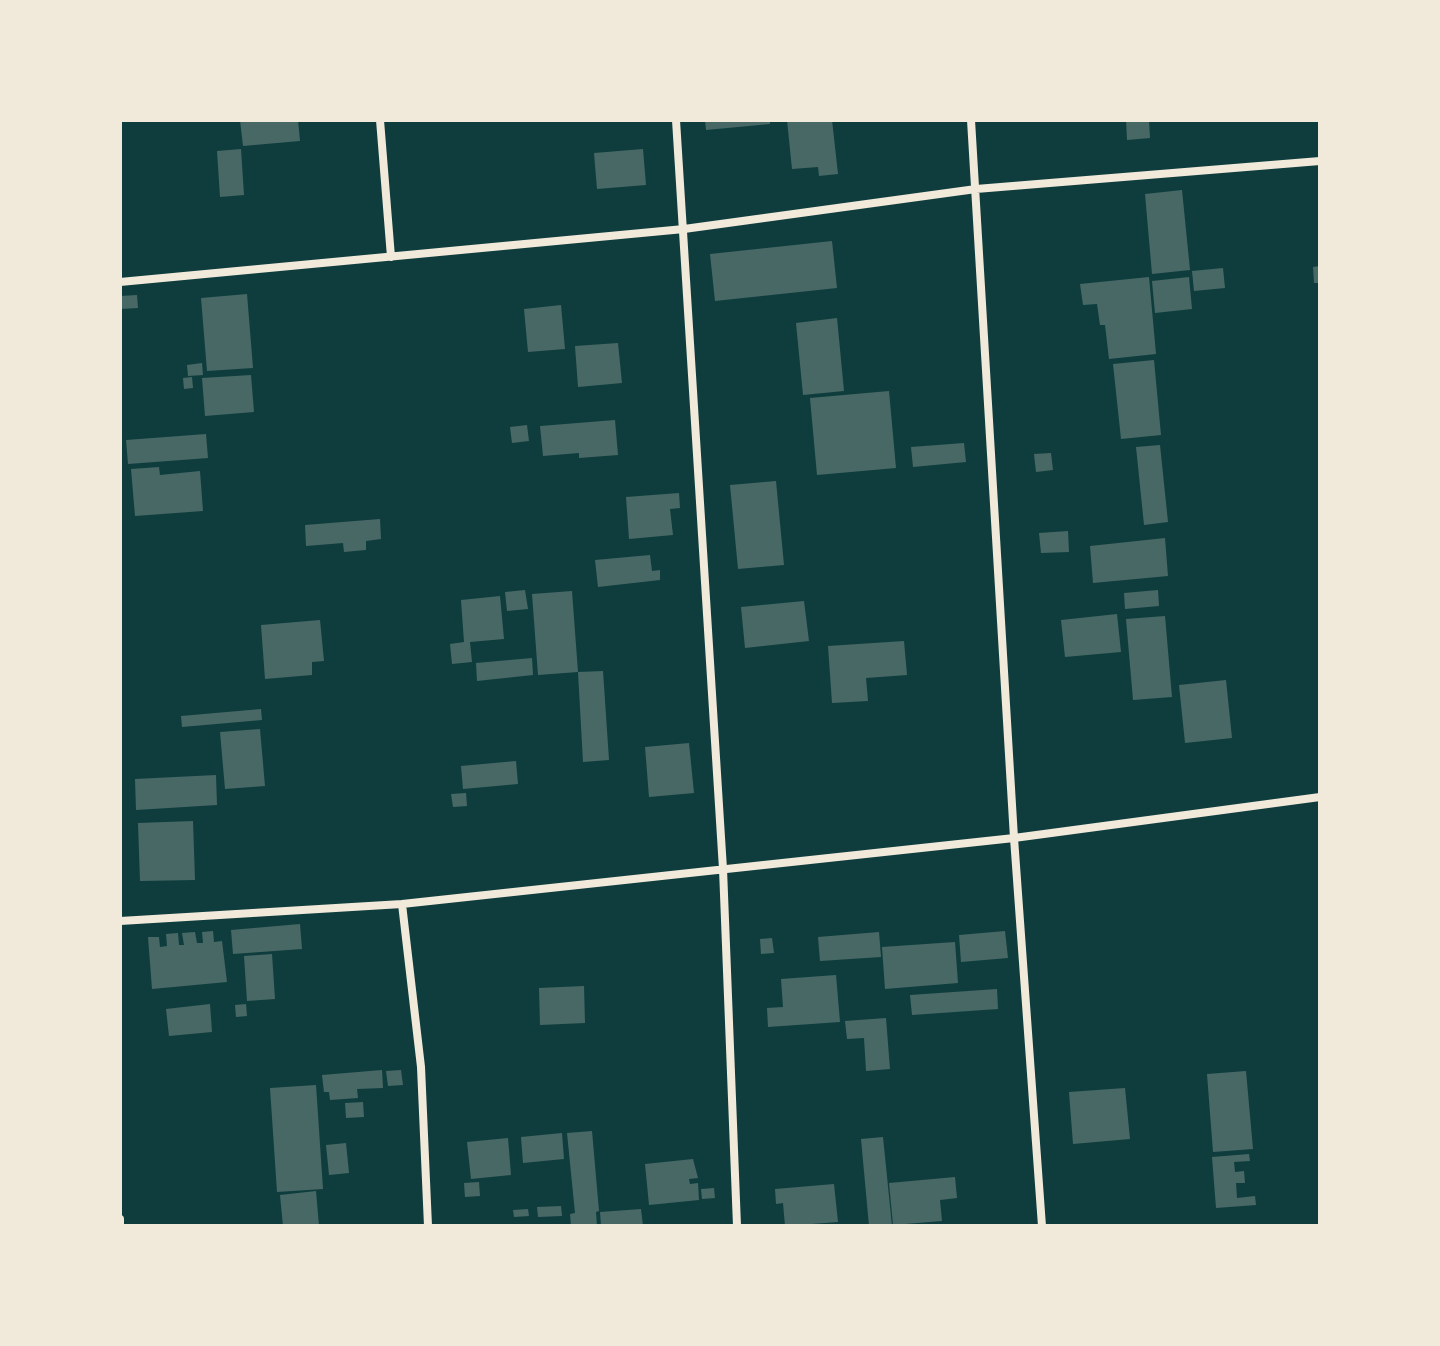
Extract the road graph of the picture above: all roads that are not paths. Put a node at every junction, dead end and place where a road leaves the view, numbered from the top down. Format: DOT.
graph roads {
  1 [pos="380,120"];
  2 [pos="676,120"];
  3 [pos="971,120"];
  4 [pos="1320,161"];
  5 [pos="976,189"];
  6 [pos="684,229"];
  7 [pos="391,257"];
  8 [pos="120,282"];
  9 [pos="1320,797"];
  10 [pos="1014,838"];
  11 [pos="723,869"];
  12 [pos="402,904"];
  13 [pos="120,921"];
  14 [pos="120,1219"];
  15 [pos="120,1226"];
  16 [pos="428,1226"];
  17 [pos="737,1226"];
  18 [pos="1042,1226"];
  1 -- 7 [label="street"];
  2 -- 6 [label="street"];
  3 -- 5 [label="street"];
  4 -- 5 [label="street"];
  5 -- 6 [label="street"];
  5 -- 10 [label="street"];
  6 -- 7 [label="street"];
  6 -- 11 [label="street"];
  7 -- 8 [label="street"];
  9 -- 10 [label="street"];
  10 -- 11 [label="street"];
  10 -- 18 [label="street"];
  11 -- 12 [label="street"];
  11 -- 17 [label="street"];
  12 -- 13 [label="street"];
  12 -- 16 [label="street"];
  14 -- 15 [label="street"];
}
